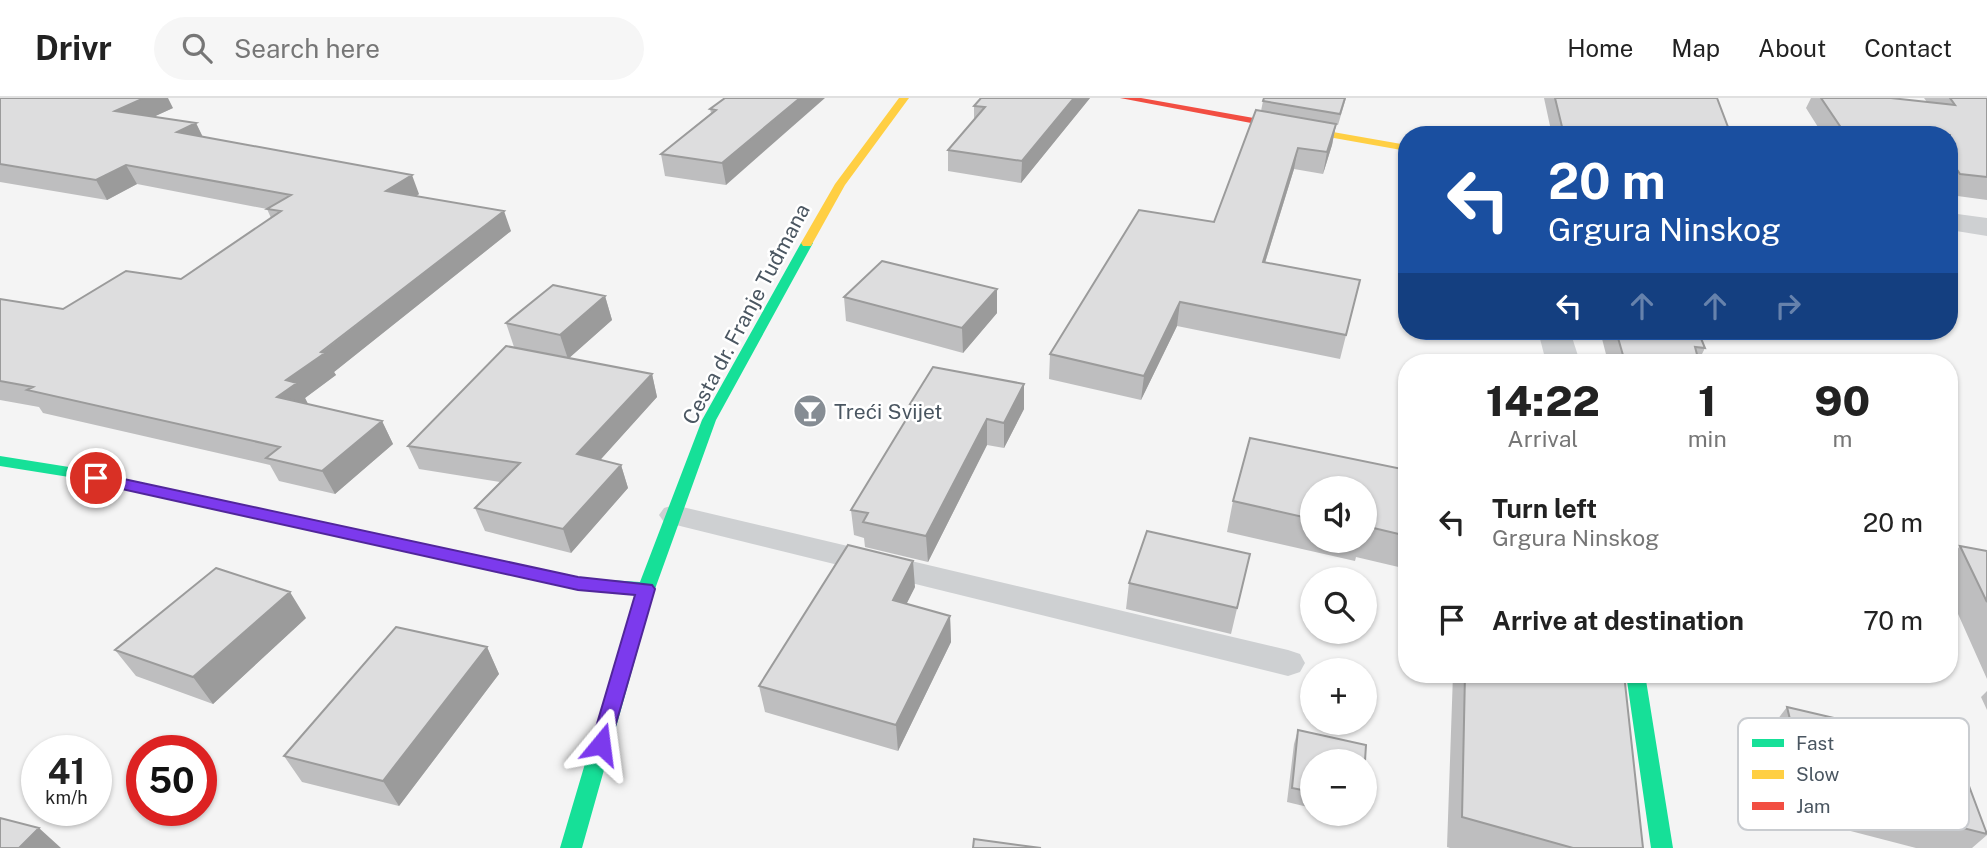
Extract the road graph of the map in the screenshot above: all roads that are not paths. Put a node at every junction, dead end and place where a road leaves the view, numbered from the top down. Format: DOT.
graph roads {
  1 [pos="904,98"];
  2 [pos="1125,98"];
  3 [pos="1398,146"];
  4 [pos="1958,223"];
  5 [pos="1987,227"];
  6 [pos="0,461"];
  7 [pos="674,515"];
  8 [pos="646,589"];
  9 [pos="1288,663"];
  10 [pos="1636,683"];
  11 [pos="571,848"];
  12 [pos="1662,848"];
  1 -- 7 [label="main road, Cesta dr. Franje Tuđmana"];
  2 -- 3 [label="main road"];
  4 -- 5 [label="street"];
  6 -- 8 [label="main road"];
  7 -- 8 [label="main road, Cesta dr. Franje Tuđmana"];
  7 -- 9 [label="lane"];
  8 -- 11 [label="main road, Cesta dr. Franje Tuđmana"];
  10 -- 12 [label="main road"];
}
